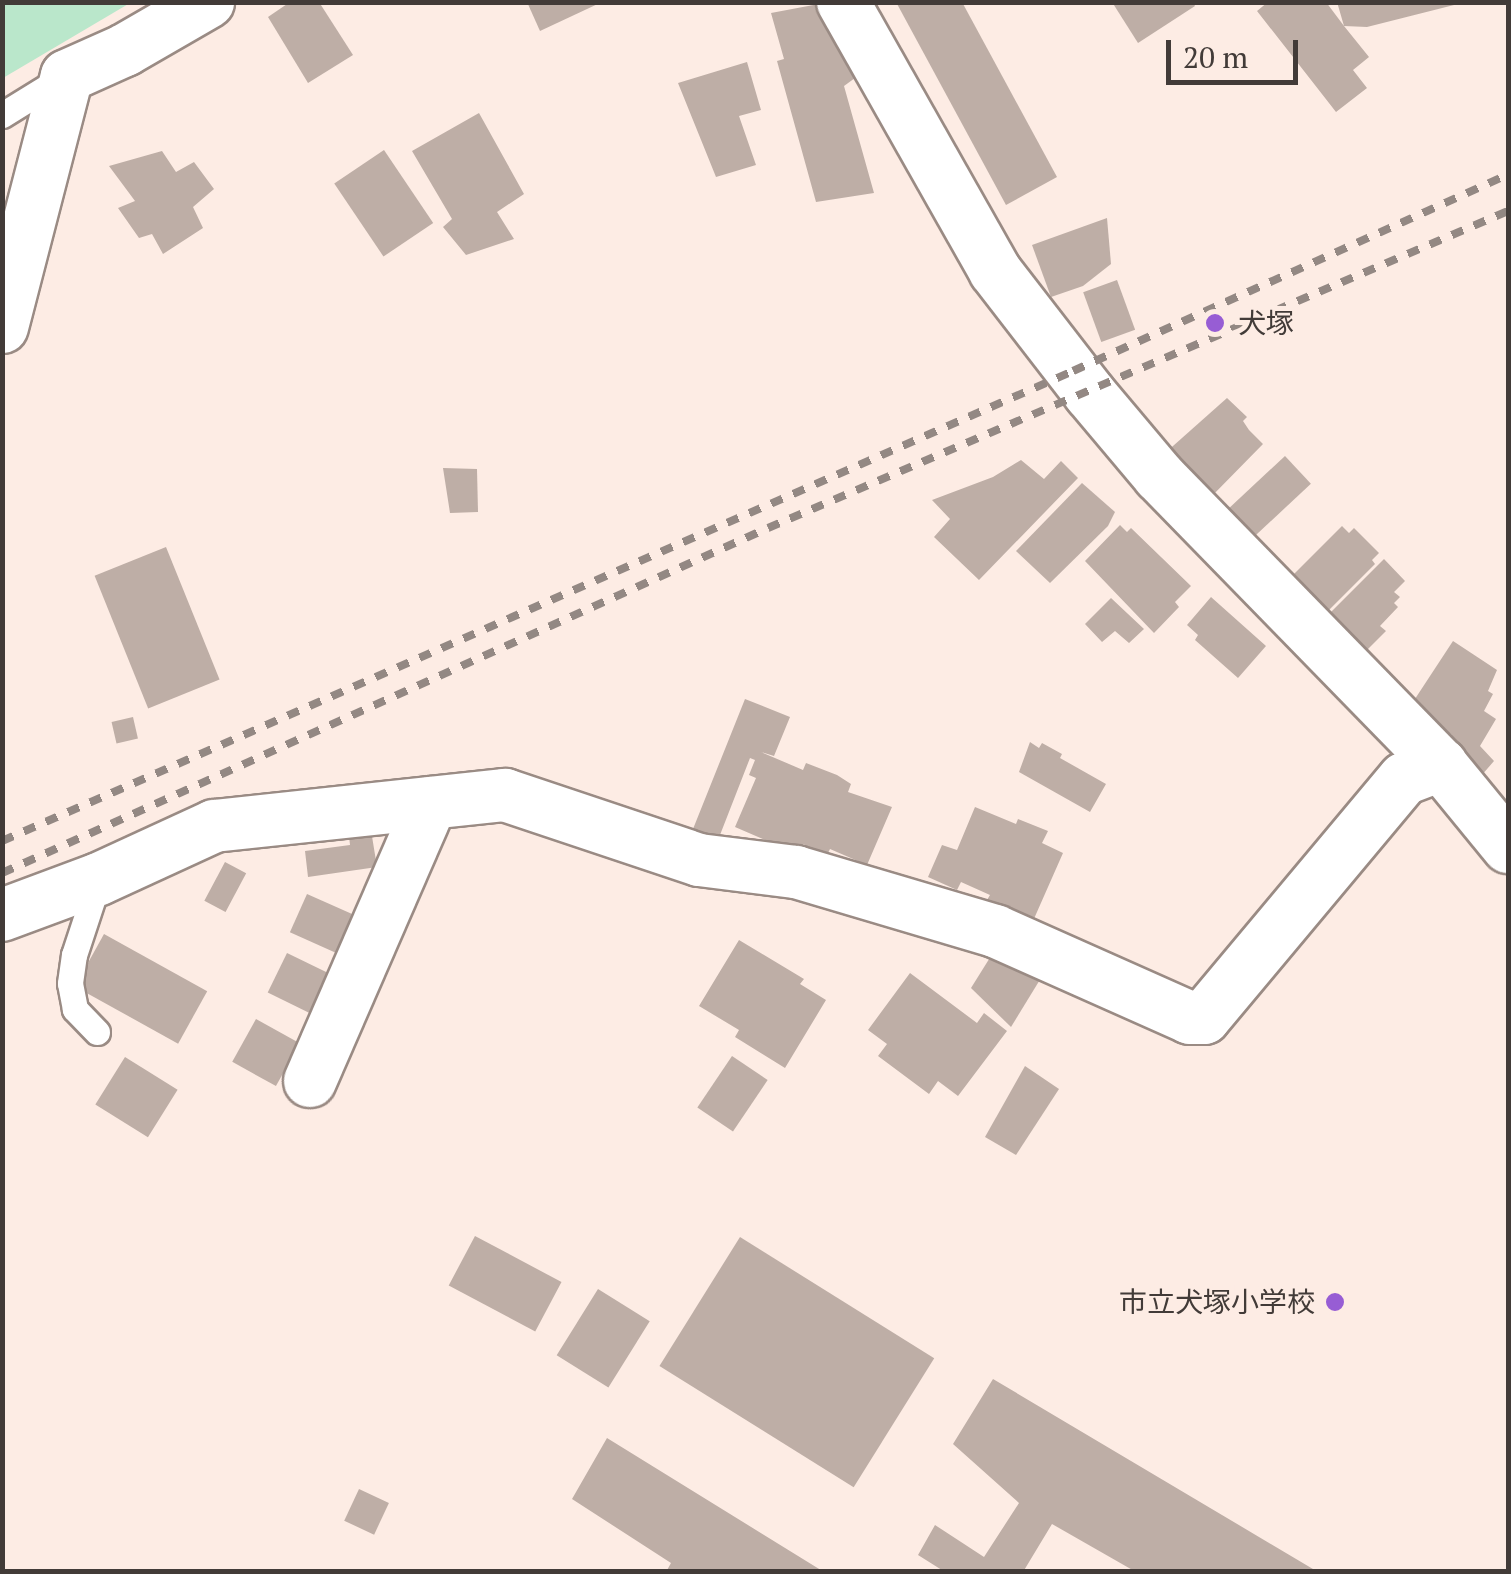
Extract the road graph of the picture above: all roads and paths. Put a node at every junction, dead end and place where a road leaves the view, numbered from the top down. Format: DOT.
graph roads {
  1 [pos="208,2"];
  2 [pos="843,2"];
  3 [pos="67,76"];
  4 [pos="2,114"];
  5 [pos="2,328"];
  6 [pos="1442,765"];
  7 [pos="432,803"];
  8 [pos="1508,847"];
  9 [pos="99,879"];
  10 [pos="2,915"];
  11 [pos="97,1032"];
  12 [pos="310,1081"];
  1 -- 3 [label="street"];
  2 -- 6 [label="street"];
  3 -- 4 [label="lane"];
  3 -- 5 [label="street"];
  6 -- 7 [label="street"];
  6 -- 8 [label="street"];
  7 -- 9 [label="street"];
  7 -- 12 [label="street"];
  9 -- 10 [label="street"];
  9 -- 11 [label="lane"];
}
